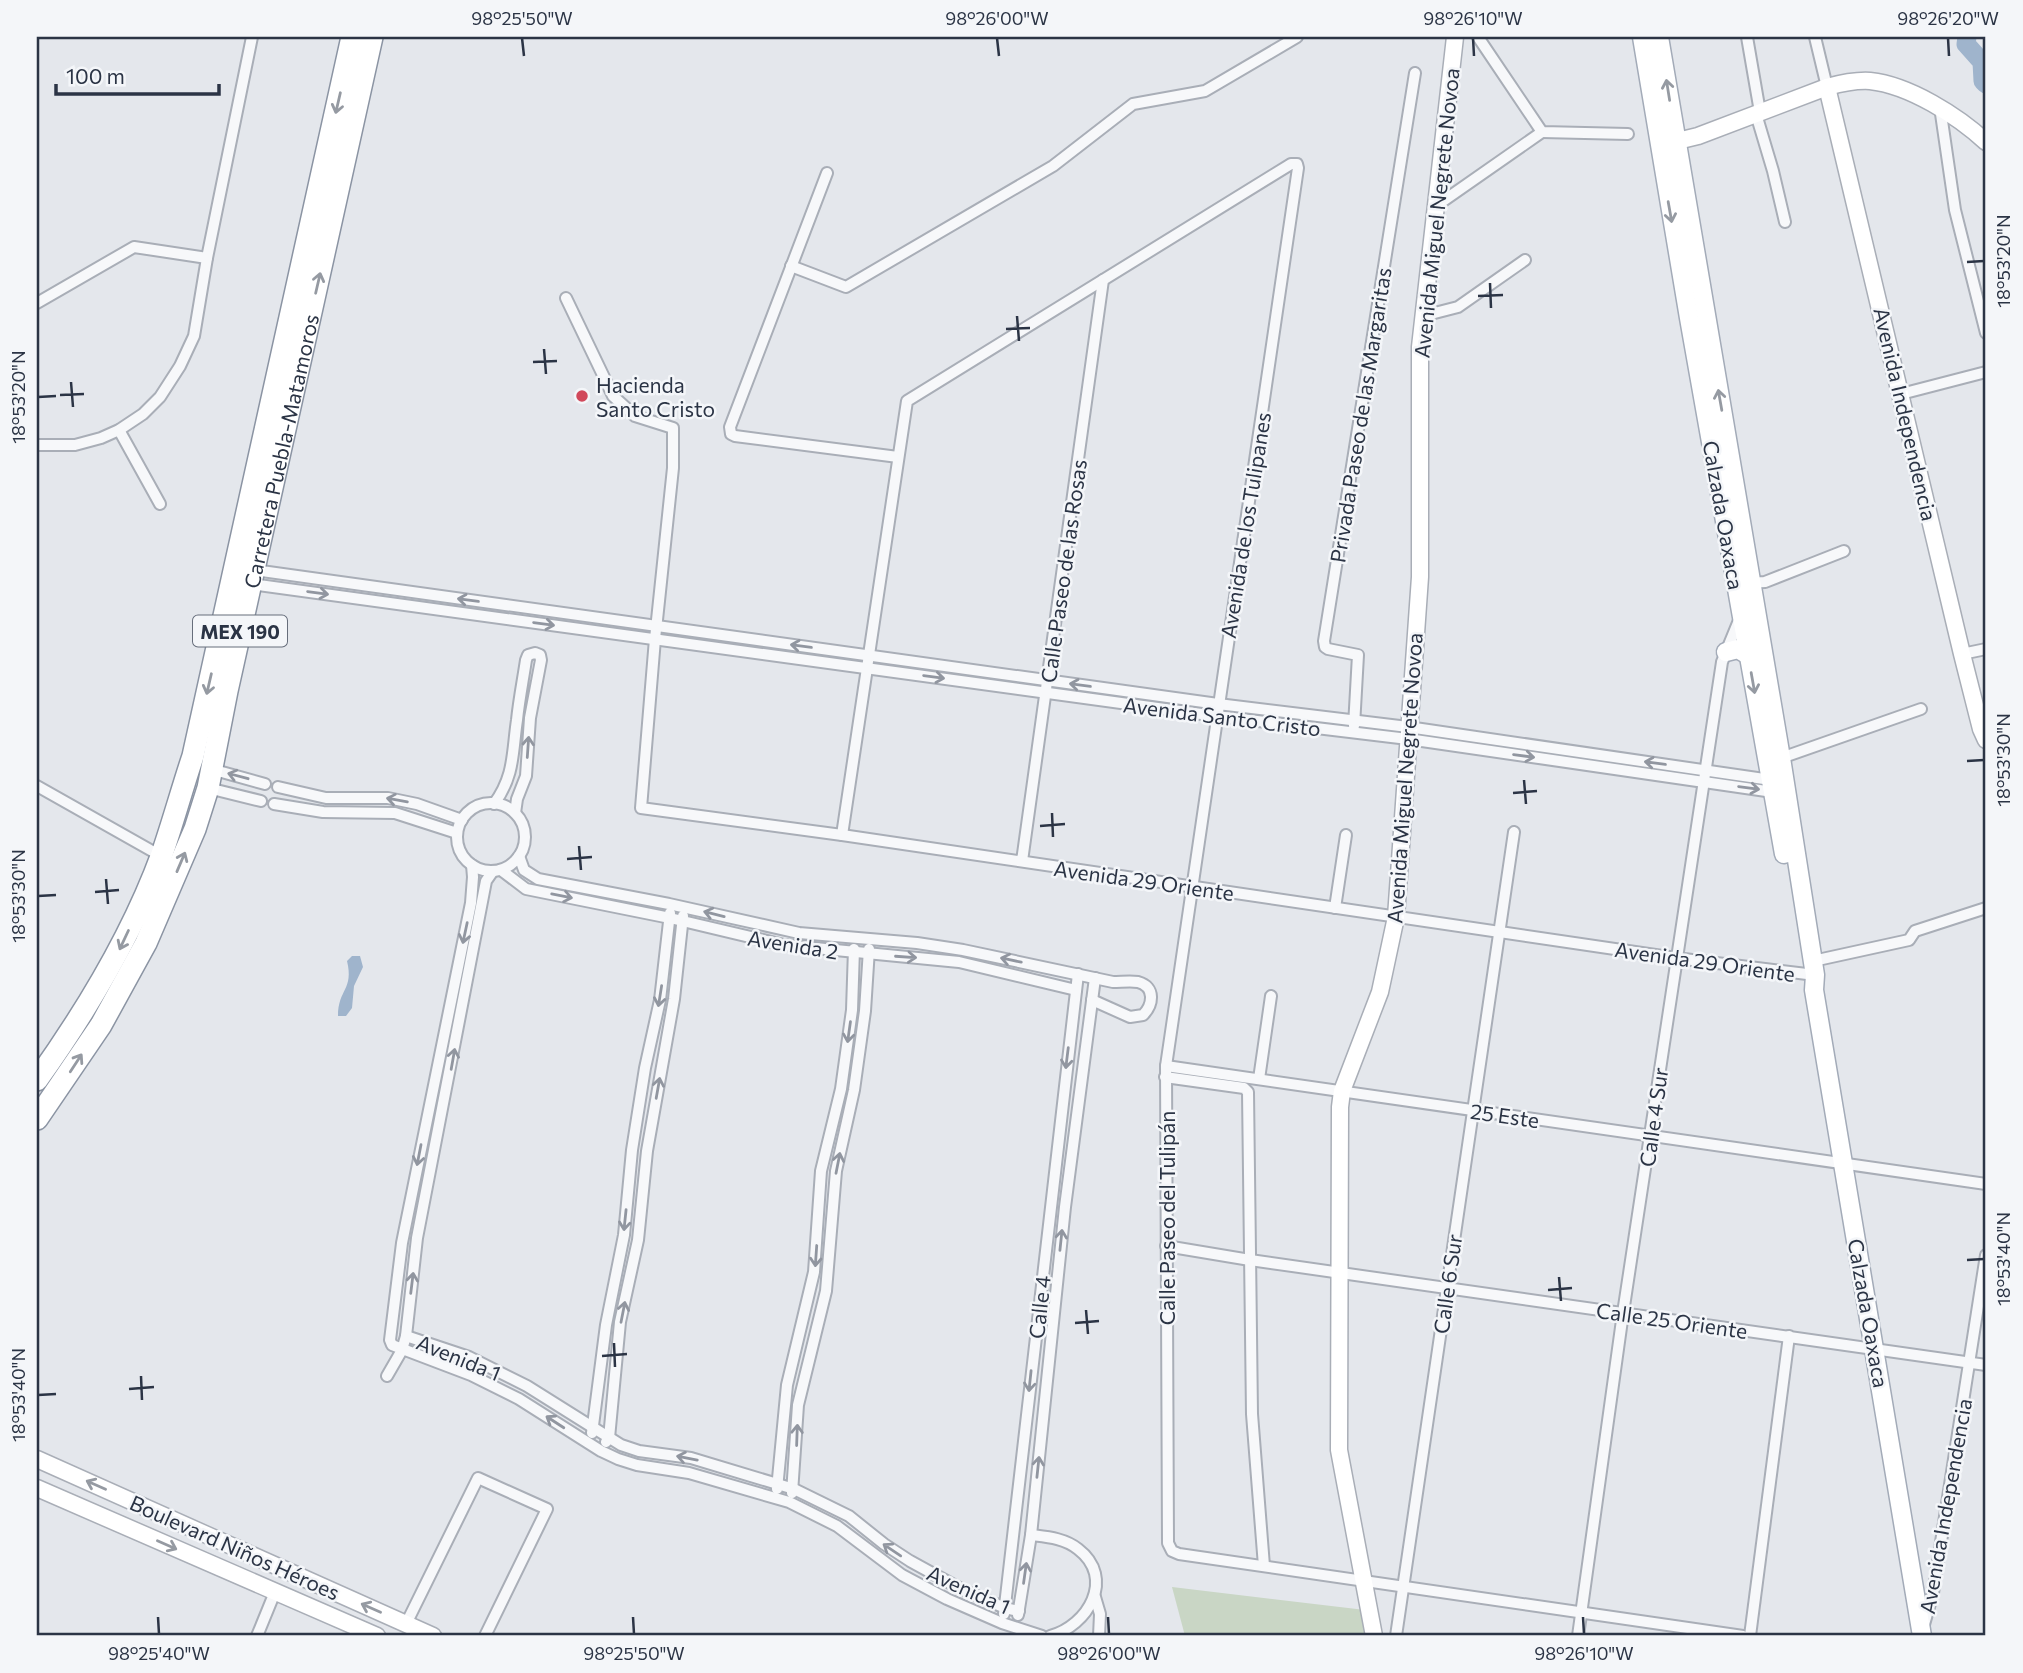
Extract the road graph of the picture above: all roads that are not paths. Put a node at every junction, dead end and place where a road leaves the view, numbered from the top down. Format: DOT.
graph roads {
  1 [pos="252,37"];
  2 [pos="352,37"];
  3 [pos="372,37"];
  4 [pos="1297,37"];
  5 [pos="1455,37"];
  6 [pos="1478,37"];
  7 [pos="1642,37"];
  8 [pos="1659,37"];
  9 [pos="1747,37"];
  10 [pos="1815,37"];
  11 [pos="1415,73"];
  12 [pos="1827,87"];
  13 [pos="1940,107"];
  14 [pos="1758,113"];
  15 [pos="1542,132"];
  16 [pos="1628,134"];
  17 [pos="1986,142"];
  18 [pos="1668,144"];
  19 [pos="827,173"];
  20 [pos="1436,206"];
  21 [pos="1785,222"];
  22 [pos="207,258"];
  23 [pos="1525,260"];
  24 [pos="791,266"];
  25 [pos="1103,280"];
  26 [pos="566,298"];
  27 [pos="37,303"];
  28 [pos="1423,316"];
  29 [pos="1986,333"];
  30 [pos="1986,372"];
  31 [pos="1901,394"];
  32 [pos="119,430"];
  33 [pos="37,445"];
  34 [pos="898,457"];
  35 [pos="160,504"];
  36 [pos="1844,551"];
  37 [pos="252,577"];
  38 [pos="1743,583"];
  39 [pos="353,585"];
  40 [pos="350,598"];
  41 [pos="1748,614"];
  42 [pos="657,626"];
  43 [pos="671,629"];
  44 [pos="655,639"];
  45 [pos="670,641"];
  46 [pos="1986,649"];
  47 [pos="1727,652"];
  48 [pos="1962,654"];
  49 [pos="869,656"];
  50 [pos="1748,656"];
  51 [pos="867,668"];
  52 [pos="1048,680"];
  53 [pos="1046,692"];
  54 [pos="1217,704"];
  55 [pos="1921,709"];
  56 [pos="1216,716"];
  57 [pos="1354,720"];
  58 [pos="1353,733"];
  59 [pos="1408,733"];
  60 [pos="1482,738"];
  61 [pos="1986,740"];
  62 [pos="1481,750"];
  63 [pos="1781,758"];
  64 [pos="1605,762"];
  65 [pos="1705,776"];
  66 [pos="209,778"];
  67 [pos="265,784"];
  68 [pos="1772,785"];
  69 [pos="37,786"];
  70 [pos="278,787"];
  71 [pos="261,801"];
  72 [pos="274,804"];
  73 [pos="494,804"];
  74 [pos="515,813"];
  75 [pos="462,820"];
  76 [pos="1514,832"];
  77 [pos="457,833"];
  78 [pos="842,835"];
  79 [pos="1346,835"];
  80 [pos="161,856"];
  81 [pos="519,856"];
  82 [pos="1022,861"];
  83 [pos="472,865"];
  84 [pos="497,870"];
  85 [pos="1192,887"];
  86 [pos="669,904"];
  87 [pos="684,907"];
  88 [pos="1335,908"];
  89 [pos="1986,908"];
  90 [pos="1396,917"];
  91 [pos="670,918"];
  92 [pos="683,922"];
  93 [pos="1499,932"];
  94 [pos="854,939"];
  95 [pos="869,941"];
  96 [pos="854,953"];
  97 [pos="869,955"];
  98 [pos="1676,958"];
  99 [pos="1078,974"];
  100 [pos="1812,975"];
  101 [pos="1095,978"];
  102 [pos="1076,990"];
  103 [pos="1271,996"];
  104 [pos="1092,1000"];
  105 [pos="1165,1071"];
  106 [pos="1258,1079"];
  107 [pos="37,1080"];
  108 [pos="1342,1091"];
  109 [pos="430,1101"];
  110 [pos="445,1103"];
  111 [pos="1473,1110"];
  112 [pos="37,1119"];
  113 [pos="1650,1135"];
  114 [pos="632,1150"];
  115 [pos="647,1151"];
  116 [pos="1843,1163"];
  117 [pos="1986,1184"];
  118 [pos="833,1207"];
  119 [pos="819,1208"];
  120 [pos="1166,1247"];
  121 [pos="1986,1255"];
  122 [pos="1250,1261"];
  123 [pos="1340,1273"];
  124 [pos="1447,1288"];
  125 [pos="1623,1313"];
  126 [pos="406,1336"];
  127 [pos="1789,1336"];
  128 [pos="1034,1345"];
  129 [pos="1050,1347"];
  130 [pos="1875,1349"];
  131 [pos="402,1350"];
  132 [pos="1970,1363"];
  133 [pos="1986,1365"];
  134 [pos="387,1376"];
  135 [pos="594,1430"];
  136 [pos="609,1438"];
  137 [pos="587,1442"];
  138 [pos="601,1451"];
  139 [pos="37,1459"];
  140 [pos="779,1484"];
  141 [pos="37,1488"];
  142 [pos="794,1489"];
  143 [pos="774,1497"];
  144 [pos="789,1502"];
  145 [pos="1031,1535"];
  146 [pos="1264,1566"];
  147 [pos="1364,1581"];
  148 [pos="1403,1586"];
  149 [pos="275,1592"];
  150 [pos="1095,1597"];
  151 [pos="1005,1608"];
  152 [pos="1019,1611"];
  153 [pos="1581,1612"];
  154 [pos="1002,1623"];
  155 [pos="406,1624"];
  156 [pos="1014,1628"];
  157 [pos="1922,1634"];
  158 [pos="257,1636"];
  159 [pos="377,1636"];
  160 [pos="433,1636"];
  161 [pos="485,1636"];
  162 [pos="1042,1636"];
  163 [pos="1050,1636"];
  164 [pos="1099,1636"];
  165 [pos="1374,1636"];
  166 [pos="1396,1636"];
  167 [pos="1578,1636"];
  168 [pos="1743,1636"];
  169 [pos="1750,1636"];
  1 -- 22 [label="street"];
  2 -- 80 [label="highway, Carretera Puebla-Matamoros / MEX 190, one-way"];
  37 -- 3 [label="highway, Carretera Puebla-Matamoros / MEX 190, one-way"];
  4 -- 24 [label="street"];
  5 -- 20 [label="main road, Avenida Miguel Negrete Novoa"];
  6 -- 15 [label="street"];
  7 -- 18 [label="main road, Calzada Oaxaca"];
  18 -- 8 [label="main road, Calzada Oaxaca, one-way"];
  9 -- 14 [label="street"];
  10 -- 12 [label="street"];
  11 -- 57 [label="street, Privada Paseo de las Margaritas"];
  12 -- 13 [label="main road"];
  12 -- 14 [label="main road"];
  12 -- 31 [label="main road, Avenida Independencia"];
  13 -- 17 [label="main road"];
  13 -- 29 [label="street"];
  14 -- 18 [label="main road"];
  14 -- 21 [label="street"];
  15 -- 16 [label="street"];
  15 -- 20 [label="street"];
  18 -- 38 [label="main road, Calzada Oaxaca"];
  19 -- 24 [label="street"];
  20 -- 28 [label="main road, Avenida Miguel Negrete Novoa"];
  22 -- 27 [label="street"];
  22 -- 32 [label="street"];
  23 -- 28 [label="street"];
  24 -- 34 [label="street"];
  25 -- 34 [label="street"];
  25 -- 52 [label="street, Calle Paseo de las Rosas"];
  25 -- 54 [label="street, Avenida de los Tulipanes"];
  26 -- 42 [label="street"];
  28 -- 59 [label="main road, Avenida Miguel Negrete Novoa"];
  30 -- 31 [label="street"];
  31 -- 48 [label="main road, Avenida Independencia"];
  32 -- 33 [label="street"];
  32 -- 35 [label="street"];
  34 -- 49 [label="street"];
  36 -- 38 [label="street"];
  37 -- 39 [label="street, Avenida Santo Cristo"];
  37 -- 40 [label="street, Avenida Santo Cristo, one-way"];
  37 -- 66 [label="highway, Carretera Puebla-Matamoros / MEX 190"];
  38 -- 41 [label="main road, Calzada Oaxaca"];
  39 -- 40 [label="street"];
  42 -- 39 [label="street, Avenida Santo Cristo, one-way"];
  40 -- 44 [label="street, Avenida Santo Cristo, one-way"];
  41 -- 47 [label="street, Calle 4 Sur"];
  41 -- 50 [label="main road, Calzada Oaxaca"];
  41 -- 63 [label="main road, Calzada Oaxaca"];
  42 -- 43 [label="street, Avenida Santo Cristo"];
  42 -- 44 [label="street"];
  43 -- 45 [label="street"];
  49 -- 43 [label="street, Avenida Santo Cristo, one-way"];
  44 -- 45 [label="street, Avenida Santo Cristo"];
  44 -- 78 [label="street, Avenida 29 Oriente"];
  45 -- 51 [label="street, Avenida Santo Cristo"];
  46 -- 48 [label="street"];
  47 -- 50 [label="main road"];
  47 -- 65 [label="street, Calle 4 Sur"];
  48 -- 61 [label="main road, Avenida Independencia"];
  49 -- 51 [label="street"];
  49 -- 52 [label="street, Avenida Santo Cristo"];
  50 -- 68 [label="main road, Calzada Oaxaca, one-way"];
  51 -- 53 [label="street, Avenida Santo Cristo, one-way"];
  51 -- 78 [label="street"];
  52 -- 53 [label="street, Calle Paseo de las Rosas"];
  54 -- 52 [label="street, Avenida Santo Cristo, one-way"];
  53 -- 56 [label="street, Avenida Santo Cristo"];
  53 -- 82 [label="street, Calle Paseo de las Rosas"];
  54 -- 56 [label="street, Avenida de los Tulipanes"];
  54 -- 57 [label="street, Avenida Santo Cristo"];
  55 -- 63 [label="street"];
  56 -- 58 [label="street, Avenida Santo Cristo"];
  56 -- 85 [label="street, Avenida de los Tulipanes"];
  57 -- 58 [label="street, Privada Paseo de las Margaritas"];
  57 -- 59 [label="street, Avenida Santo Cristo"];
  58 -- 59 [label="street, Avenida Santo Cristo"];
  59 -- 60 [label="street, Avenida Santo Cristo"];
  59 -- 62 [label="street, Avenida Santo Cristo"];
  59 -- 90 [label="main road, Avenida Miguel Negrete Novoa"];
  60 -- 62 [label="street"];
  60 -- 64 [label="street, Avenida Santo Cristo"];
  62 -- 64 [label="street, Avenida Santo Cristo, one-way"];
  63 -- 100 [label="main road, Calzada Oaxaca"];
  64 -- 65 [label="street, Avenida Santo Cristo"];
  65 -- 68 [label="street, Avenida Santo Cristo"];
  65 -- 98 [label="street, Calle 4 Sur"];
  67 -- 66 [label="street, one-way"];
  66 -- 71 [label="street"];
  112 -- 66 [label="highway, Carretera Puebla-Matamoros / MEX 190, one-way"];
  68 -- 100 [label="main road, Calzada Oaxaca"];
  69 -- 80 [label="street"];
  75 -- 70 [label="street, one-way"];
  72 -- 77 [label="street"];
  73 -- 74 [label="street"];
  74 -- 73 [label="street, one-way"];
  73 -- 75 [label="street"];
  74 -- 81 [label="street"];
  75 -- 77 [label="street"];
  76 -- 93 [label="street, Calle 6 Sur"];
  77 -- 83 [label="street"];
  78 -- 82 [label="street, Avenida 29 Oriente"];
  79 -- 88 [label="street"];
  80 -- 107 [label="highway, Carretera Puebla-Matamoros / MEX 190, one-way"];
  81 -- 84 [label="street"];
  81 -- 86 [label="street, Avenida 2"];
  82 -- 85 [label="street, Avenida 29 Oriente"];
  83 -- 84 [label="street"];
  83 -- 109 [label="street, one-way"];
  84 -- 91 [label="street, Avenida 2, one-way"];
  110 -- 84 [label="street, one-way"];
  85 -- 88 [label="street, Avenida 29 Oriente"];
  85 -- 105 [label="street, Calle Paseo del Tulipán"];
  86 -- 87 [label="street, Avenida 2"];
  86 -- 91 [label="street"];
  87 -- 92 [label="street"];
  94 -- 87 [label="street, Avenida 2, one-way"];
  88 -- 90 [label="street, Avenida 29 Oriente"];
  89 -- 100 [label="street, Avenida 29 Oriente"];
  90 -- 93 [label="street, Avenida 29 Oriente"];
  90 -- 108 [label="main road, Avenida Miguel Negrete Novoa"];
  91 -- 92 [label="street, Avenida 2"];
  91 -- 114 [label="street, one-way"];
  92 -- 96 [label="street, Avenida 2"];
  115 -- 92 [label="street, one-way"];
  93 -- 98 [label="street, Avenida 29 Oriente"];
  93 -- 111 [label="street, Calle 6 Sur"];
  94 -- 95 [label="street, Avenida 2"];
  94 -- 96 [label="street"];
  95 -- 97 [label="street"];
  99 -- 95 [label="street, Avenida 2, one-way"];
  96 -- 97 [label="street, Avenida 2"];
  96 -- 119 [label="street, one-way"];
  97 -- 102 [label="street, Avenida 2, one-way"];
  118 -- 97 [label="street, one-way"];
  98 -- 100 [label="street, Avenida 29 Oriente"];
  98 -- 113 [label="street, Calle 4 Sur"];
  99 -- 101 [label="street, Avenida 2"];
  99 -- 102 [label="street"];
  100 -- 116 [label="main road, Calzada Oaxaca"];
  101 -- 104 [label="street, Calle 4"];
  101 -- 104 [label="street, Avenida 2"];
  102 -- 128 [label="street, Calle 4, one-way"];
  103 -- 106 [label="street"];
  129 -- 104 [label="street, Calle 4, one-way"];
  105 -- 106 [label="street, 25 Este"];
  105 -- 120 [label="street, Calle Paseo del Tulipán"];
  105 -- 122 [label="street"];
  106 -- 108 [label="street, 25 Este"];
  108 -- 111 [label="street, 25 Este"];
  108 -- 123 [label="main road, Avenida Miguel Negrete Novoa"];
  109 -- 110 [label="street"];
  109 -- 131 [label="street, one-way"];
  126 -- 110 [label="street, one-way"];
  111 -- 113 [label="street, 25 Este"];
  111 -- 124 [label="street, Calle 6 Sur"];
  113 -- 116 [label="street, 25 Este"];
  113 -- 125 [label="street, Calle 4 Sur"];
  114 -- 115 [label="street"];
  114 -- 135 [label="street, one-way"];
  136 -- 115 [label="street, one-way"];
  116 -- 117 [label="street, 25 Este"];
  116 -- 130 [label="main road, Calzada Oaxaca"];
  118 -- 119 [label="street"];
  142 -- 118 [label="street, one-way"];
  119 -- 140 [label="street, one-way"];
  120 -- 122 [label="street, Calle 25 Oriente"];
  120 -- 146 [label="street, Calle Paseo del Tulipán"];
  121 -- 132 [label="street, Avenida Independencia"];
  122 -- 123 [label="street, Calle 25 Oriente"];
  122 -- 146 [label="street"];
  123 -- 124 [label="street, Calle 25 Oriente"];
  123 -- 147 [label="main road, Avenida Miguel Negrete Novoa"];
  124 -- 125 [label="street, Calle 25 Oriente"];
  124 -- 148 [label="street, Calle 6 Sur"];
  125 -- 127 [label="street, Calle 25 Oriente"];
  125 -- 153 [label="street, Calle 4 Sur"];
  126 -- 131 [label="street"];
  126 -- 135 [label="street, Avenida 1"];
  127 -- 130 [label="street, Calle 25 Oriente"];
  127 -- 169 [label="street"];
  128 -- 129 [label="street"];
  128 -- 151 [label="street, Calle 4, one-way"];
  145 -- 129 [label="street, Calle 4, one-way"];
  130 -- 132 [label="street, Calle 25 Oriente"];
  130 -- 157 [label="main road, Calzada Oaxaca"];
  131 -- 134 [label="street"];
  137 -- 131 [label="street, Avenida 1, one-way"];
  132 -- 133 [label="street, Calle 25 Oriente"];
  132 -- 157 [label="street, Avenida Independencia"];
  135 -- 136 [label="street, Avenida 1"];
  135 -- 137 [label="street"];
  136 -- 138 [label="street"];
  140 -- 136 [label="street, Avenida 1, one-way"];
  137 -- 138 [label="street, Avenida 1"];
  138 -- 143 [label="street, Avenida 1"];
  155 -- 139 [label="main road, Boulevard Niños Héroes, one-way"];
  140 -- 142 [label="street, Avenida 1"];
  140 -- 143 [label="street"];
  141 -- 149 [label="main road, Boulevard Niños Héroes, one-way"];
  142 -- 144 [label="street"];
  151 -- 142 [label="street, Avenida 1, one-way"];
  143 -- 144 [label="street, Avenida 1"];
  144 -- 154 [label="street, Avenida 1"];
  145 -- 150 [label="street"];
  152 -- 145 [label="street, Calle 4, one-way"];
  146 -- 147 [label="street"];
  147 -- 148 [label="street"];
  147 -- 165 [label="main road, Avenida Miguel Negrete Novoa"];
  148 -- 153 [label="street"];
  148 -- 166 [label="street, Calle 6 Sur"];
  149 -- 158 [label="street"];
  149 -- 159 [label="main road, Boulevard Niños Héroes"];
  150 -- 163 [label="street"];
  150 -- 164 [label="street"];
  151 -- 152 [label="street, Avenida 1"];
  151 -- 154 [label="street, Calle 4"];
  152 -- 156 [label="street, Avenida 1"];
  153 -- 167 [label="street, Calle 4 Sur"];
  153 -- 168 [label="street"];
  154 -- 156 [label="street, Avenida 1"];
  155 -- 160 [label="main road, Boulevard Niños Héroes"];
  155 -- 161 [label="street"];
  156 -- 162 [label="street"];
}
